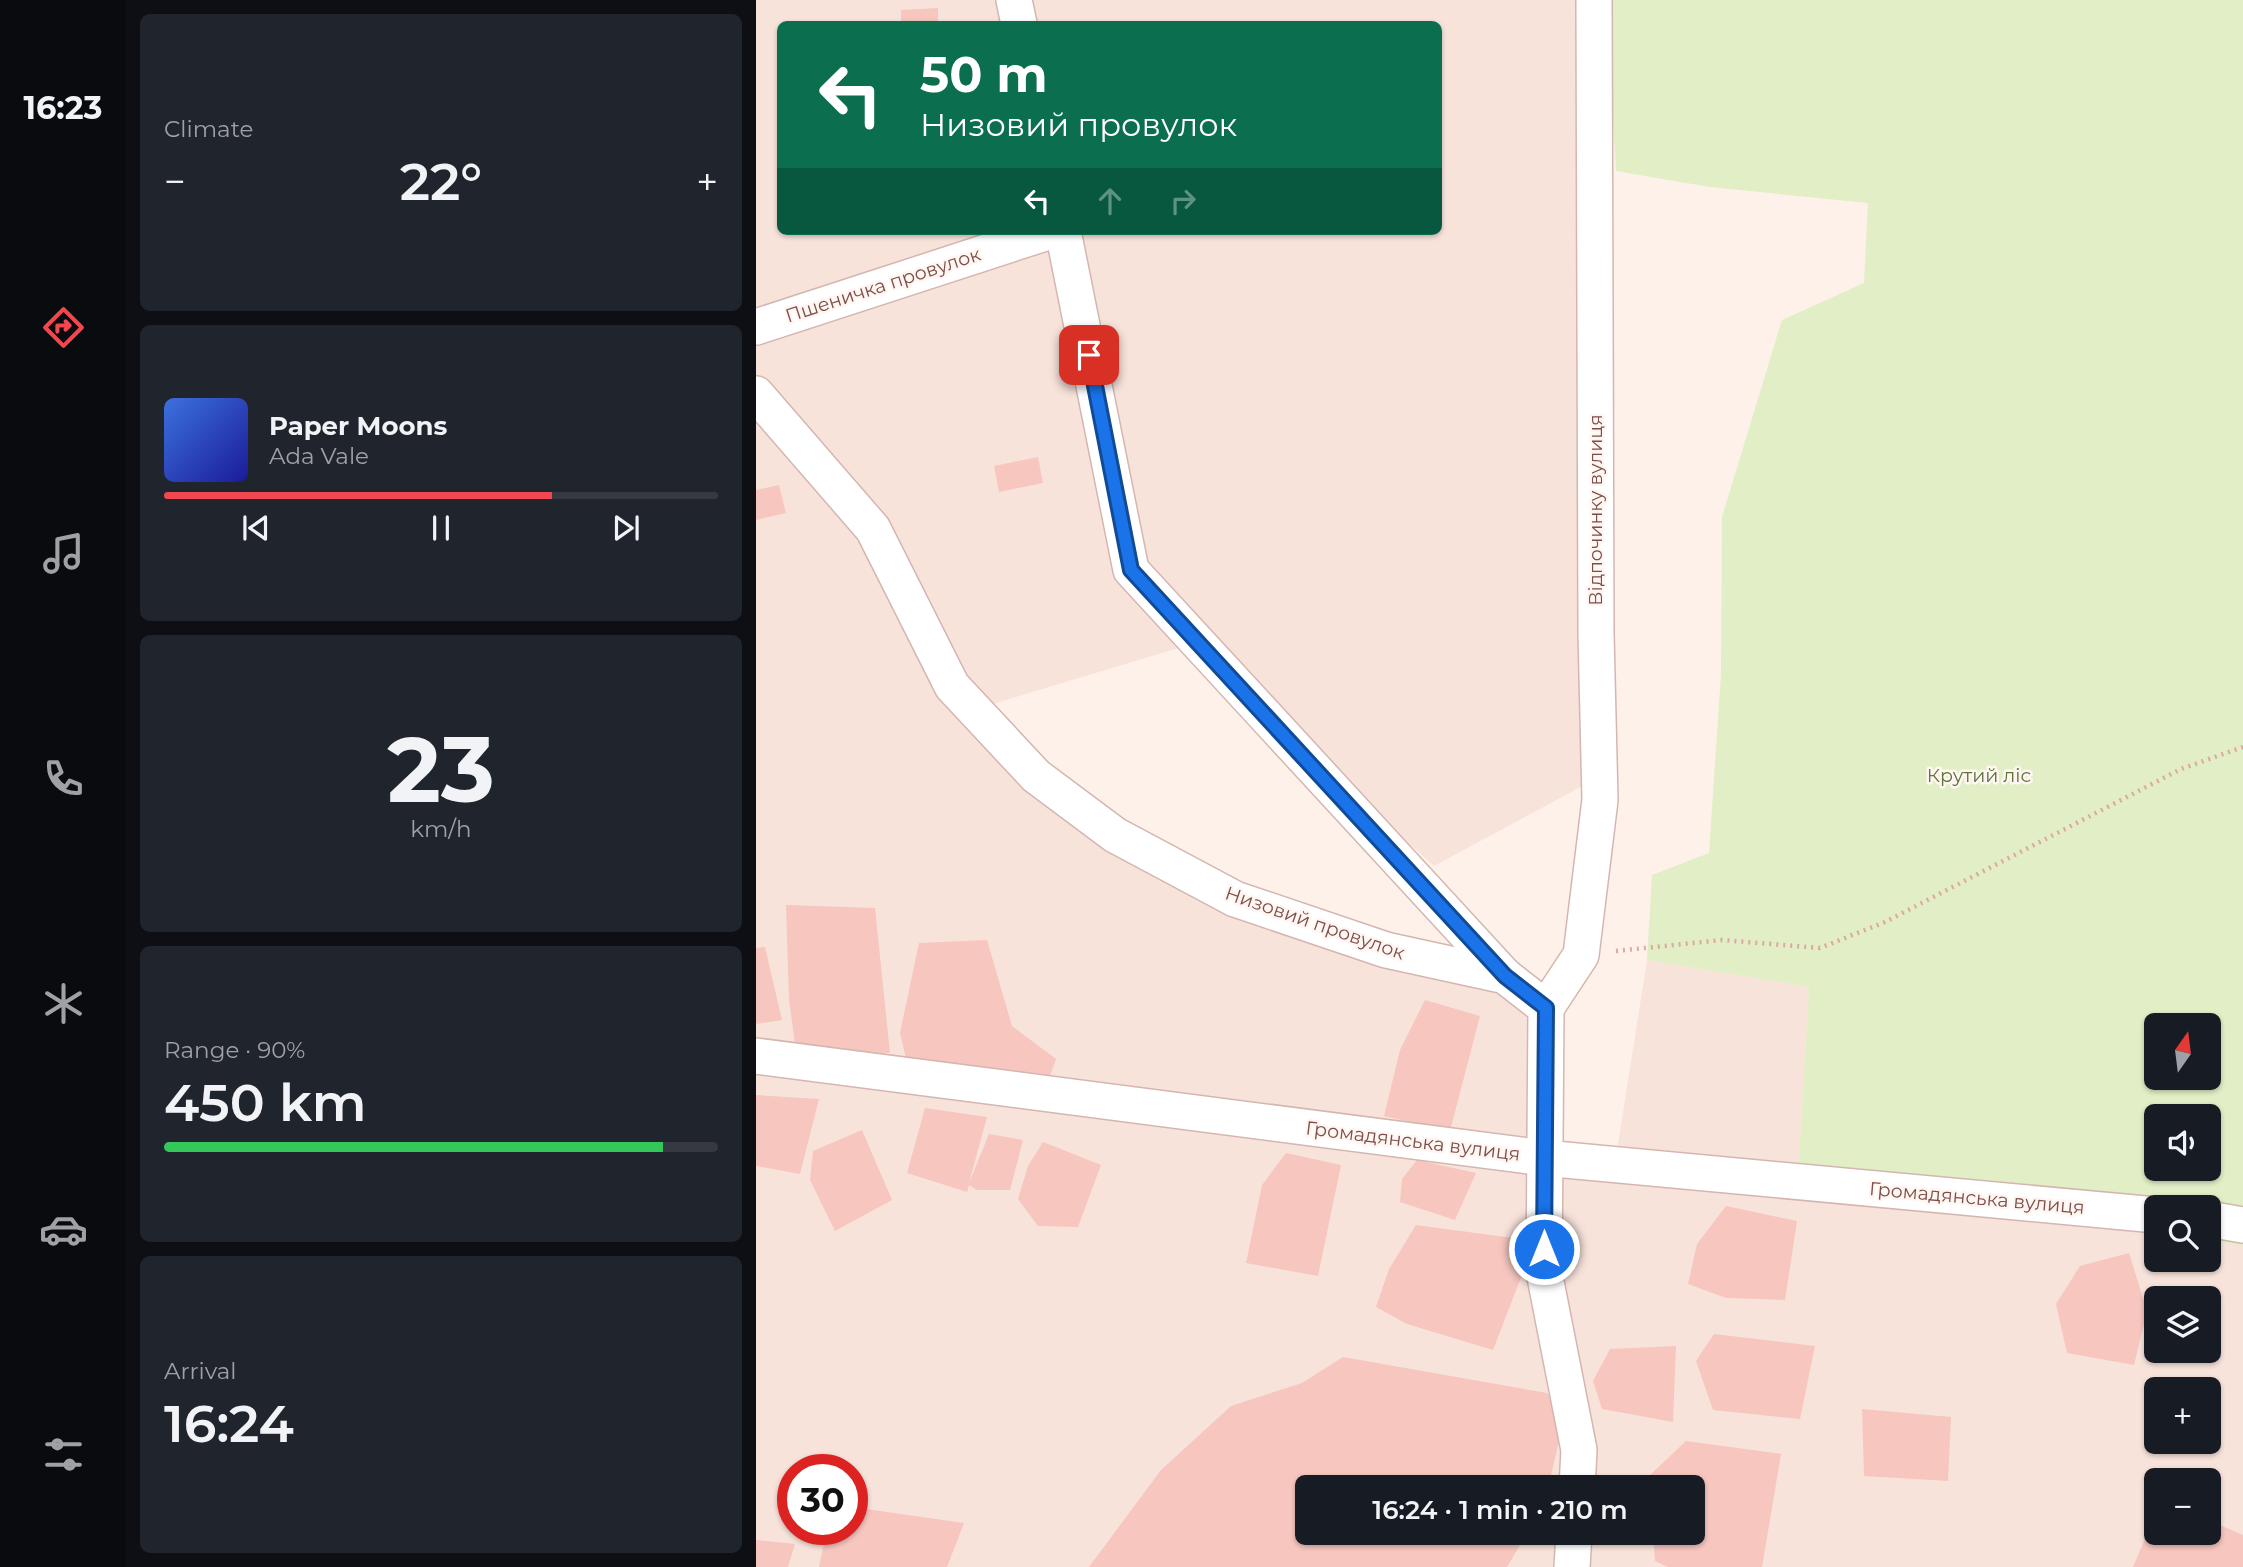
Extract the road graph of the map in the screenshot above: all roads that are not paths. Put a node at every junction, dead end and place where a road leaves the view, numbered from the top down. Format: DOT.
graph roads {
  1 [pos="1014,0"];
  2 [pos="1594,0"];
  3 [pos="1018,21"];
  4 [pos="1039,235"];
  5 [pos="1064,235"];
  6 [pos="756,327"];
  7 [pos="756,394"];
  8 [pos="1505,976"];
  9 [pos="1546,1008"];
  10 [pos="756,1056"];
  11 [pos="1544,1158"];
  12 [pos="2144,1213"];
  13 [pos="2221,1221"];
  14 [pos="2243,1225"];
  15 [pos="1578,1475"];
  16 [pos="1573,1545"];
  17 [pos="1572,1567"];
  1 -- 3 [label="street"];
  2 -- 9 [label="street, Відпочинку вулиця"];
  4 -- 6 [label="street, Пшеничка провулок"];
  5 -- 8 [label="street"];
  7 -- 8 [label="street, Низовий провулок"];
  8 -- 9 [label="street, Низовий провулок"];
  9 -- 11 [label="street"];
  10 -- 11 [label="street, Громадянська вулиця"];
  11 -- 12 [label="street, Громадянська вулиця"];
  11 -- 15 [label="street"];
  13 -- 14 [label="street"];
  16 -- 17 [label="street"];
}
